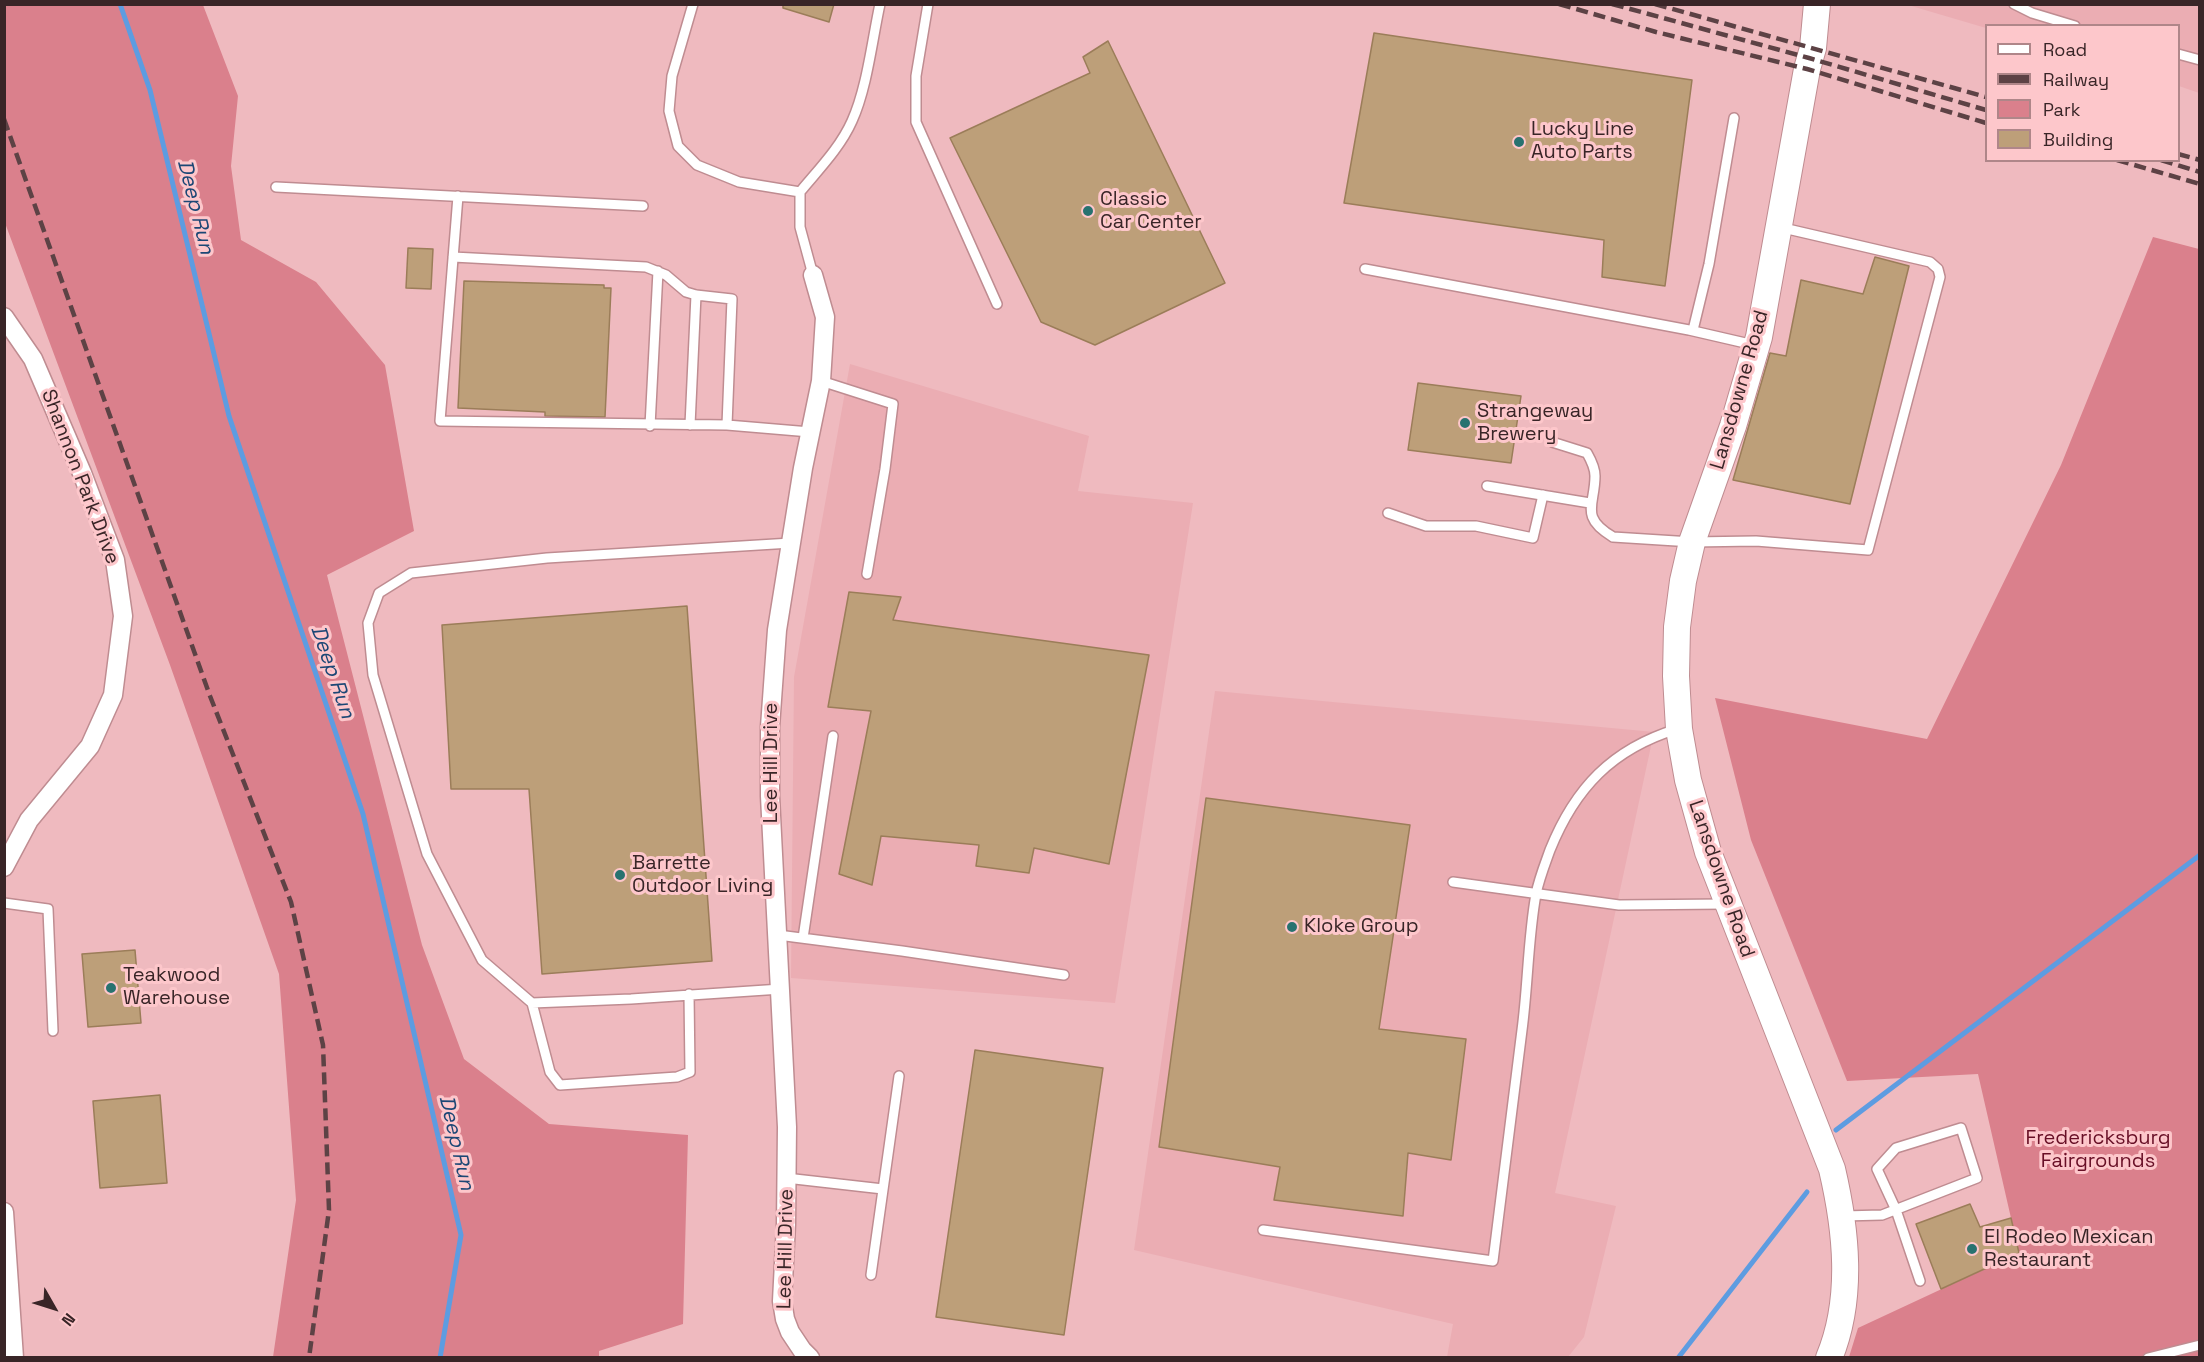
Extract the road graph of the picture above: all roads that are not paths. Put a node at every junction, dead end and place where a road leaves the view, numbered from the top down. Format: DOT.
graph roads {
  1 [pos="693,4"];
  2 [pos="880,4"];
  3 [pos="928,4"];
  4 [pos="1817,4"];
  5 [pos="2014,4"];
  6 [pos="2068,24"];
  7 [pos="2180,55"];
  8 [pos="2199,60"];
  9 [pos="1734,118"];
  10 [pos="276,187"];
  11 [pos="800,192"];
  12 [pos="458,196"];
  13 [pos="643,206"];
  14 [pos="1779,227"];
  15 [pos="453,256"];
  16 [pos="1365,269"];
  17 [pos="658,271"];
  18 [pos="813,274"];
  19 [pos="696,295"];
  20 [pos="997,304"];
  21 [pos="4,316"];
  22 [pos="1693,330"];
  23 [pos="1756,346"];
  24 [pos="821,381"];
  25 [pos="690,425"];
  26 [pos="727,425"];
  27 [pos="650,426"];
  28 [pos="810,432"];
  29 [pos="1552,442"];
  30 [pos="1487,486"];
  31 [pos="1543,495"];
  32 [pos="1590,503"];
  33 [pos="1388,513"];
  34 [pos="791,543"];
  35 [pos="1692,543"];
  36 [pos="867,574"];
  37 [pos="1679,729"];
  38 [pos="833,736"];
  39 [pos="4,867"];
  40 [pos="1453,882"];
  41 [pos="1536,893"];
  42 [pos="4,903"];
  43 [pos="1727,904"];
  44 [pos="778,935"];
  45 [pos="803,938"];
  46 [pos="1064,975"];
  47 [pos="781,989"];
  48 [pos="689,994"];
  49 [pos="532,1003"];
  50 [pos="53,1031"];
  51 [pos="899,1076"];
  52 [pos="786,1178"];
  53 [pos="883,1189"];
  54 [pos="1896,1210"];
  55 [pos="4,1212"];
  56 [pos="1841,1216"];
  57 [pos="1263,1230"];
  58 [pos="871,1275"];
  59 [pos="1920,1281"];
  60 [pos="2199,1345"];
  61 [pos="14,1358"];
  62 [pos="810,1358"];
  63 [pos="1829,1358"];
  64 [pos="2148,1358"];
  1 -- 11 [label="lane"];
  2 -- 11 [label="lane"];
  3 -- 20 [label="lane"];
  4 -- 14 [label="main road, Lansdowne Road"];
  5 -- 6 [label="lane"];
  7 -- 8 [label="lane"];
  9 -- 22 [label="lane"];
  10 -- 12 [label="lane"];
  11 -- 18 [label="lane"];
  12 -- 13 [label="lane"];
  12 -- 15 [label="lane"];
  14 -- 23 [label="main road, Lansdowne Road"];
  14 -- 35 [label="lane"];
  15 -- 17 [label="lane"];
  15 -- 27 [label="lane"];
  16 -- 22 [label="lane"];
  17 -- 19 [label="lane"];
  17 -- 27 [label="lane"];
  18 -- 24 [label="street, Lee Hill Drive"];
  19 -- 25 [label="lane"];
  19 -- 26 [label="lane"];
  21 -- 39 [label="street, Shannon Park Drive"];
  22 -- 23 [label="lane"];
  23 -- 35 [label="main road, Lansdowne Road"];
  24 -- 28 [label="street, Lee Hill Drive"];
  24 -- 36 [label="lane"];
  25 -- 26 [label="lane"];
  25 -- 27 [label="lane"];
  26 -- 28 [label="lane"];
  28 -- 34 [label="street, Lee Hill Drive"];
  29 -- 32 [label="lane"];
  30 -- 31 [label="lane"];
  31 -- 32 [label="lane"];
  31 -- 33 [label="lane"];
  32 -- 35 [label="lane"];
  34 -- 44 [label="street, Lee Hill Drive"];
  34 -- 49 [label="lane"];
  35 -- 37 [label="main road, Lansdowne Road"];
  37 -- 41 [label="lane"];
  37 -- 43 [label="main road, Lansdowne Road"];
  38 -- 45 [label="lane"];
  40 -- 41 [label="lane"];
  41 -- 43 [label="lane"];
  41 -- 57 [label="lane"];
  42 -- 50 [label="lane"];
  43 -- 56 [label="main road, Lansdowne Road"];
  44 -- 45 [label="lane"];
  44 -- 47 [label="street, Lee Hill Drive"];
  45 -- 46 [label="lane"];
  47 -- 48 [label="lane"];
  47 -- 52 [label="street, Lee Hill Drive"];
  48 -- 49 [label="lane"];
  48 -- 49 [label="lane"];
  51 -- 53 [label="lane"];
  52 -- 53 [label="lane"];
  52 -- 62 [label="street, Lee Hill Drive"];
  53 -- 58 [label="lane"];
  54 -- 54 [label="lane"];
  54 -- 56 [label="lane"];
  54 -- 59 [label="lane"];
  55 -- 61 [label="street"];
  56 -- 63 [label="main road, Lansdowne Road"];
  60 -- 64 [label="lane"];
}
